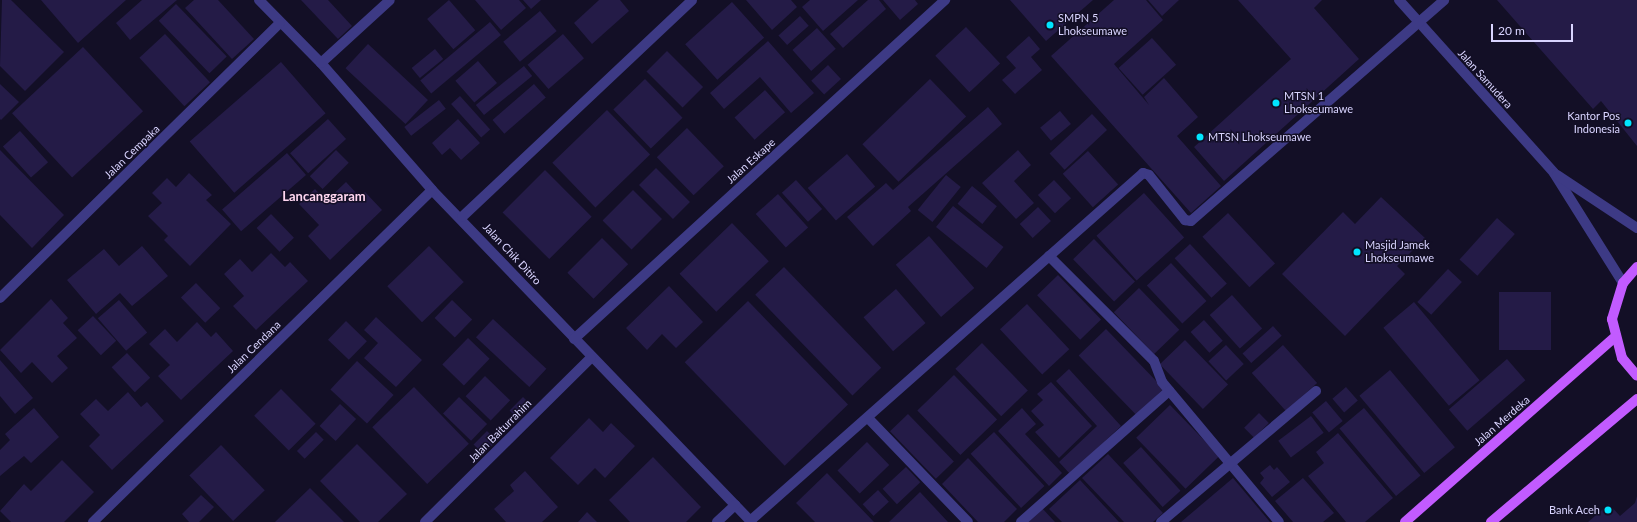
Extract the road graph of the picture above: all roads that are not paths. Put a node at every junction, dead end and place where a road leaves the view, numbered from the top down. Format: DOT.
graph roads {
  1 [pos="259,0"];
  2 [pos="390,0"];
  3 [pos="692,0"];
  4 [pos="945,0"];
  5 [pos="1399,0"];
  6 [pos="1444,0"];
  7 [pos="280,23"];
  8 [pos="1420,23"];
  9 [pos="321,64"];
  10 [pos="1554,173"];
  11 [pos="432,190"];
  12 [pos="462,217"];
  13 [pos="1637,228"];
  14 [pos="1049,256"];
  15 [pos="1637,267"];
  16 [pos="1623,283"];
  17 [pos="0,298"];
  18 [pos="1614,338"];
  19 [pos="574,339"];
  20 [pos="591,358"];
  21 [pos="1637,376"];
  22 [pos="1169,391"];
  23 [pos="1316,391"];
  24 [pos="1637,399"];
  25 [pos="868,418"];
  26 [pos="1230,464"];
  27 [pos="735,505"];
  28 [pos="751,521"];
  29 [pos="93,522"];
  30 [pos="425,522"];
  31 [pos="717,522"];
  32 [pos="968,522"];
  33 [pos="1021,522"];
  34 [pos="1161,522"];
  35 [pos="1279,522"];
  36 [pos="1406,522"];
  37 [pos="1491,522"];
  1 -- 7 [label="street, Jalan Chik Ditiro"];
  2 -- 9 [label="street"];
  3 -- 12 [label="street"];
  4 -- 19 [label="street, Jalan Eskape"];
  5 -- 8 [label="street, Jalan Samudera"];
  6 -- 8 [label="street"];
  7 -- 9 [label="street, Jalan Chik Ditiro"];
  7 -- 17 [label="street, Jalan Cempaka"];
  8 -- 10 [label="street, Jalan Samudera"];
  8 -- 14 [label="street"];
  9 -- 11 [label="street, Jalan Chik Ditiro"];
  10 -- 13 [label="street, Jalan Samudera"];
  10 -- 16 [label="street, Jalan Samudera"];
  11 -- 12 [label="street, Jalan Chik Ditiro"];
  11 -- 29 [label="street, Jalan Cendana"];
  12 -- 19 [label="street, Jalan Chik Ditiro"];
  14 -- 22 [label="street"];
  14 -- 25 [label="street"];
  15 -- 16 [label="main road"];
  16 -- 18 [label="main road"];
  18 -- 21 [label="main road"];
  18 -- 36 [label="main road, Jalan Merdeka"];
  19 -- 20 [label="street, Jalan Chik Ditiro"];
  20 -- 27 [label="street, Jalan Chik Ditiro"];
  20 -- 30 [label="street, Jalan Baiturrahim"];
  22 -- 26 [label="street"];
  22 -- 33 [label="street"];
  23 -- 26 [label="street"];
  24 -- 37 [label="main road"];
  25 -- 28 [label="street"];
  25 -- 32 [label="street"];
  26 -- 34 [label="street"];
  26 -- 35 [label="street"];
  27 -- 28 [label="street, Jalan Chik Ditiro"];
  27 -- 31 [label="street"];
}
